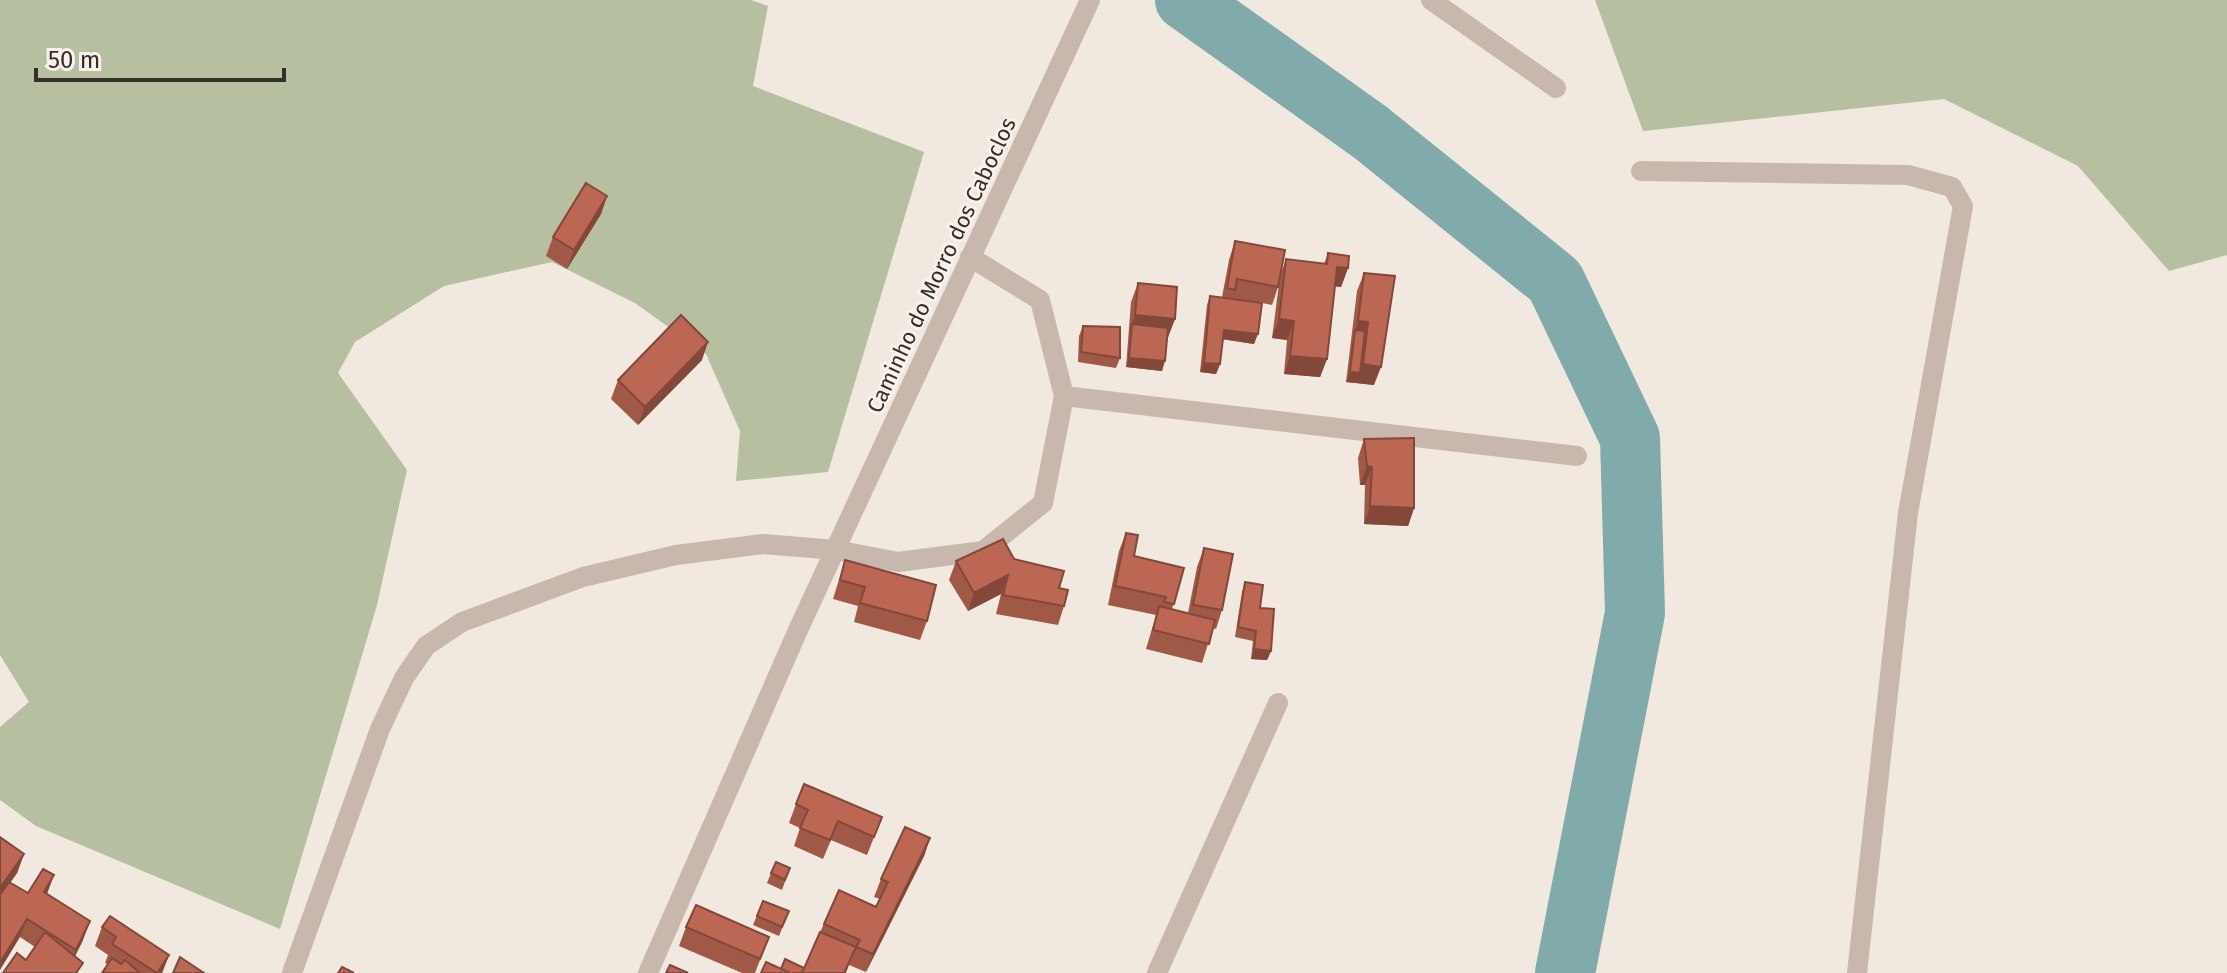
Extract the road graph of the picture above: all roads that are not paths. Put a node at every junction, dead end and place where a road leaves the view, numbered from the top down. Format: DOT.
graph roads {
  1 [pos="1090,0"];
  2 [pos="1431,0"];
  3 [pos="1556,88"];
  4 [pos="1641,171"];
  5 [pos="970,257"];
  6 [pos="1064,396"];
  7 [pos="1577,456"];
  8 [pos="836,550"];
  9 [pos="1278,703"];
  10 [pos="292,973"];
  11 [pos="648,973"];
  12 [pos="1157,973"];
  13 [pos="1857,973"];
  1 -- 5 [label="street, Caminho do Morro dos Caboclos"];
  2 -- 3 [label="street"];
  4 -- 13 [label="street"];
  5 -- 6 [label="street"];
  5 -- 8 [label="street, Caminho do Morro dos Caboclos"];
  6 -- 7 [label="street"];
  6 -- 8 [label="street"];
  8 -- 10 [label="street"];
  8 -- 11 [label="street, Caminho do Morro dos Caboclos"];
  9 -- 12 [label="street"];
}
